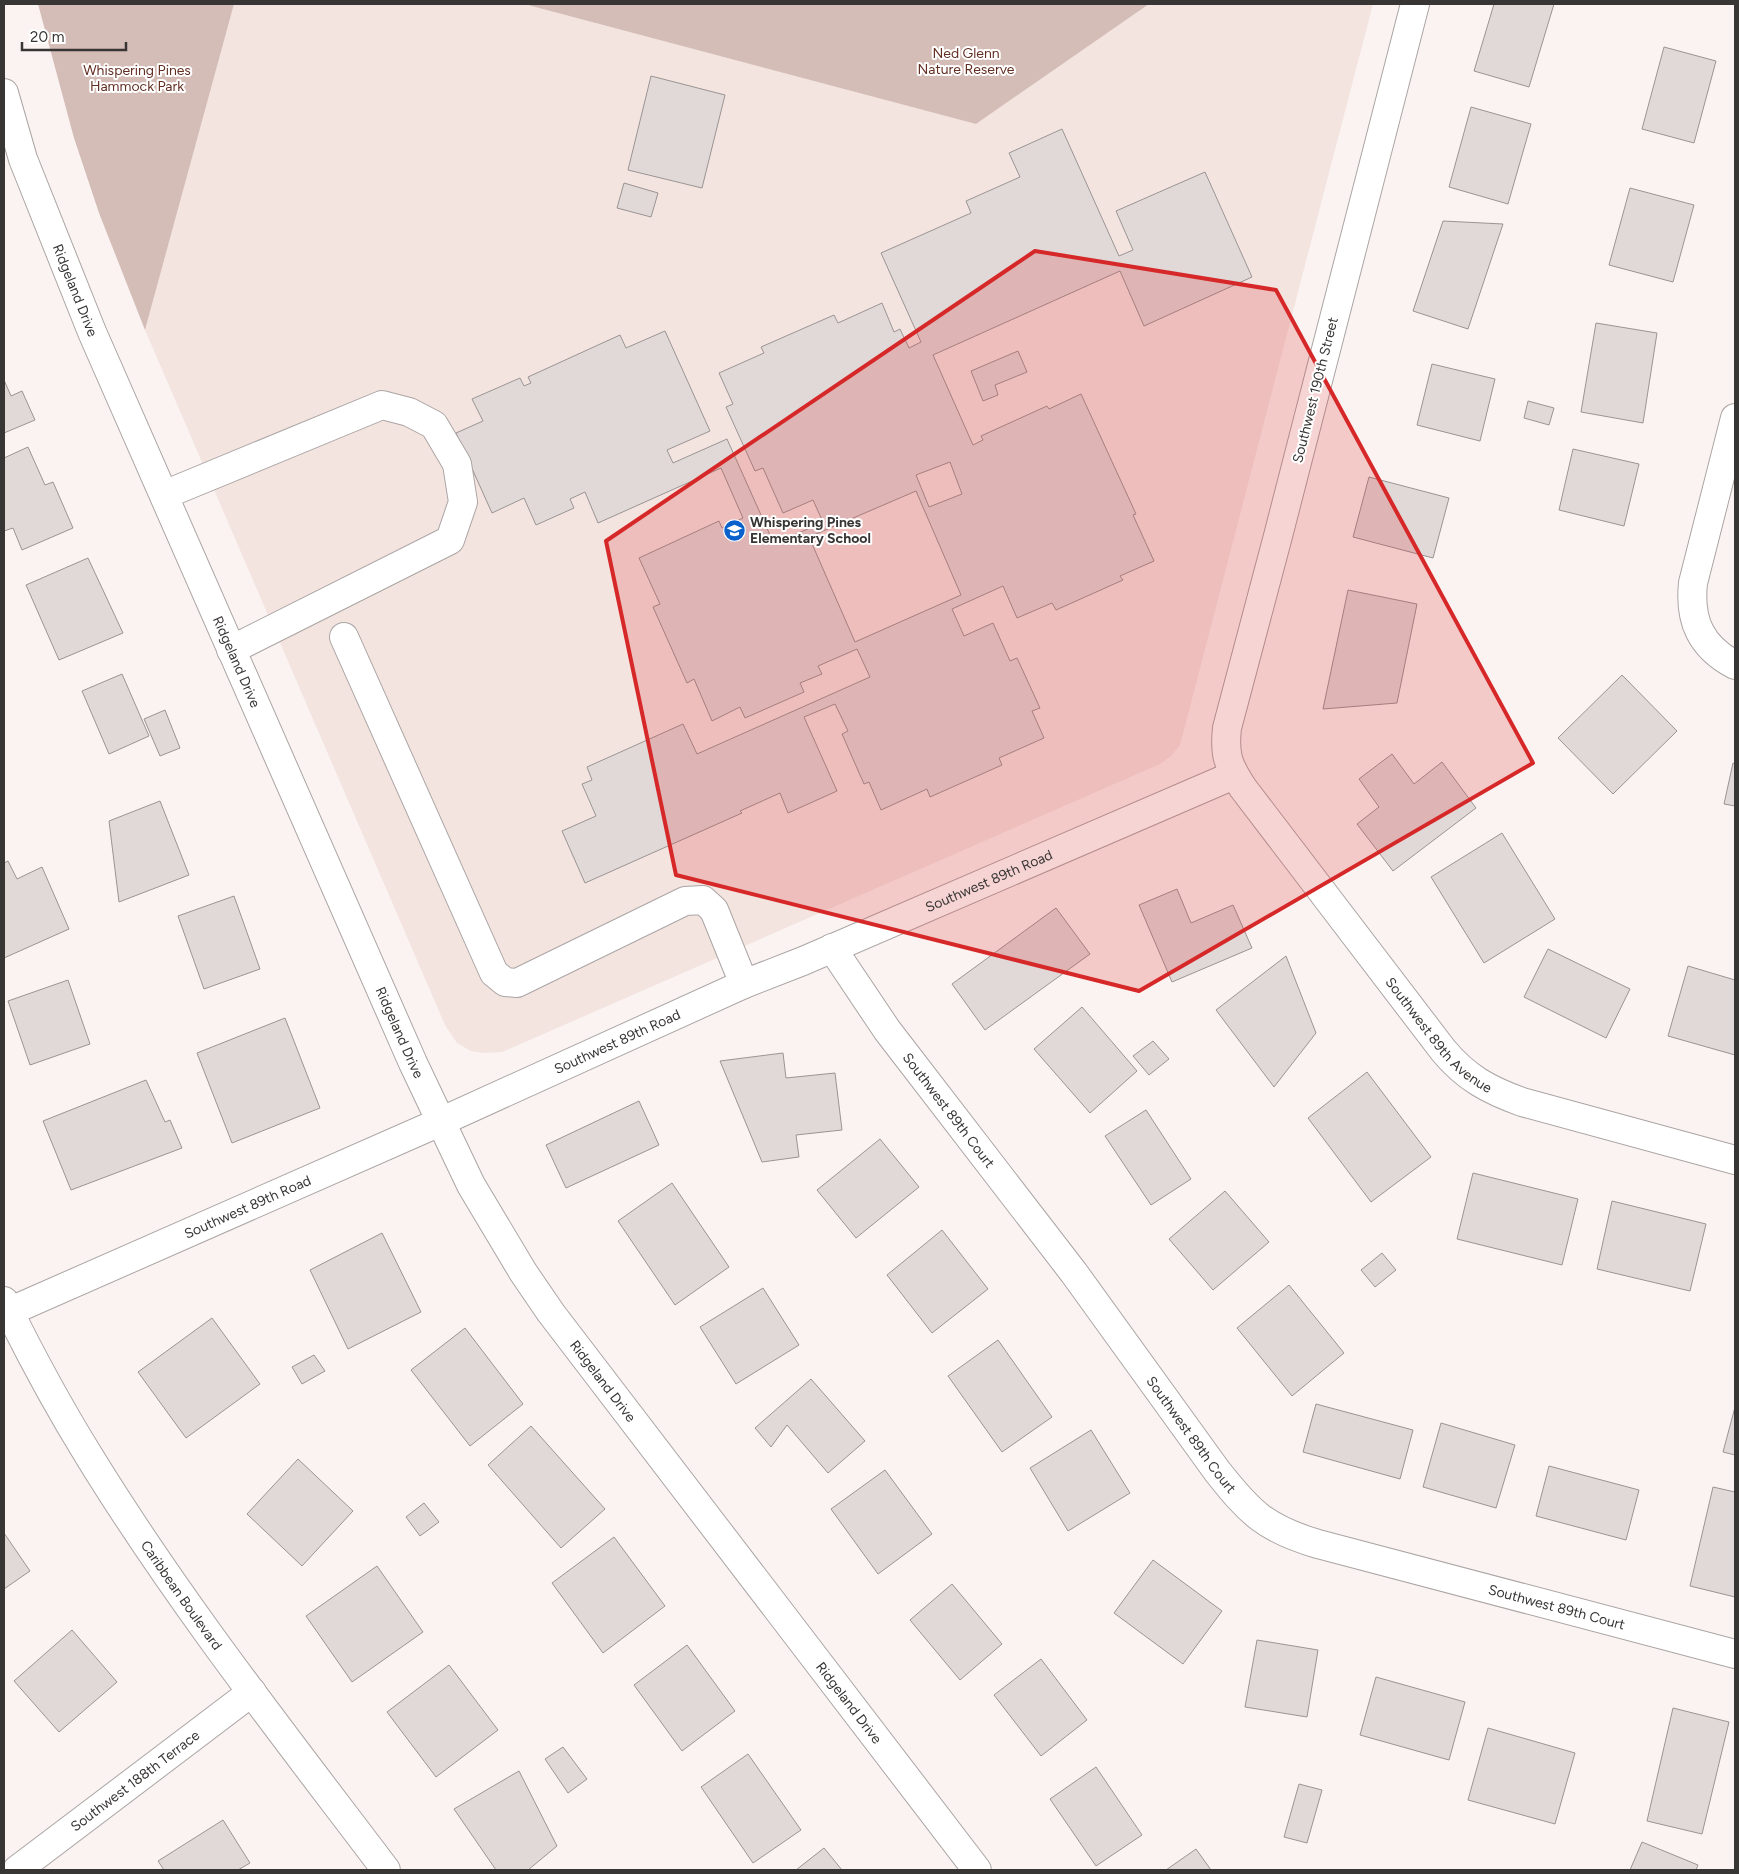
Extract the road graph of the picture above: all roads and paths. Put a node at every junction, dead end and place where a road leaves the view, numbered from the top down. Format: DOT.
graph roads {
  1 [pos="1414,4"];
  2 [pos="4,93"];
  3 [pos="1735,418"];
  4 [pos="164,495"];
  5 [pos="344,637"];
  6 [pos="231,650"];
  7 [pos="1735,665"];
  8 [pos="1234,775"];
  9 [pos="832,948"];
  10 [pos="744,984"];
  11 [pos="440,1122"];
  12 [pos="1735,1160"];
  13 [pos="5,1309"];
  14 [pos="1735,1654"];
  15 [pos="252,1692"];
  16 [pos="17,1870"];
  17 [pos="386,1870"];
  18 [pos="977,1870"];
  1 -- 8 [label="street, Southwest 190th Street"];
  2 -- 4 [label="street, Ridgeland Drive"];
  3 -- 7 [label="street"];
  4 -- 6 [label="street, Ridgeland Drive"];
  4 -- 6 [label="street"];
  5 -- 10 [label="street"];
  6 -- 11 [label="street, Ridgeland Drive"];
  8 -- 9 [label="street, Southwest 89th Road"];
  8 -- 12 [label="street, Southwest 89th Avenue"];
  9 -- 10 [label="street, Southwest 89th Road"];
  9 -- 14 [label="street, Southwest 89th Court"];
  10 -- 11 [label="street, Southwest 89th Road"];
  11 -- 13 [label="street, Southwest 89th Road"];
  11 -- 18 [label="street, Ridgeland Drive"];
  13 -- 15 [label="street, Caribbean Boulevard"];
  15 -- 16 [label="street, Southwest 188th Terrace"];
  15 -- 17 [label="street, Caribbean Boulevard"];
}
